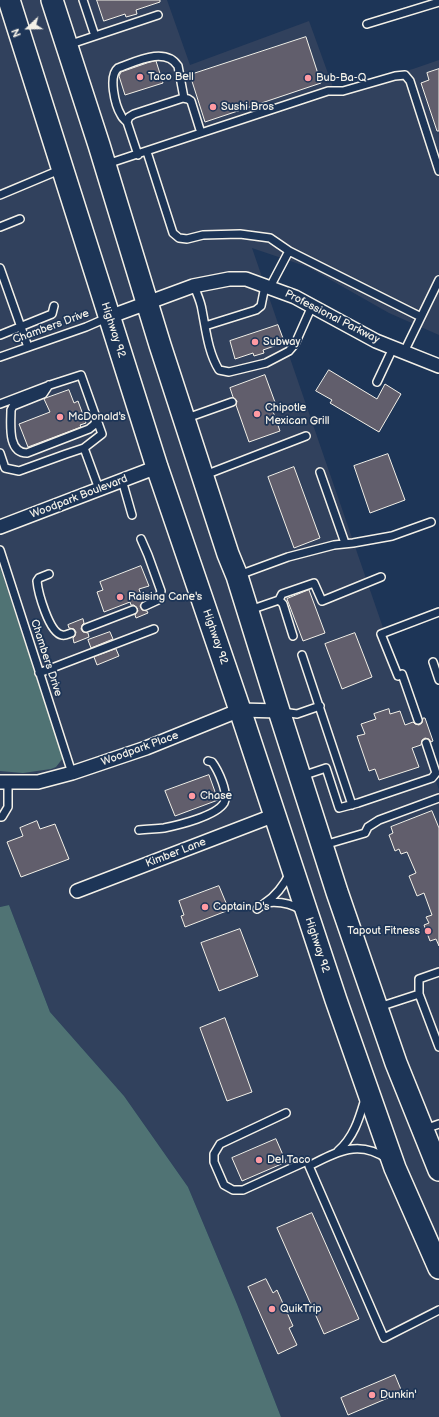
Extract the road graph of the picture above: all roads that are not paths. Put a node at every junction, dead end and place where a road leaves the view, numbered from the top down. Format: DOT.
graph roads {
  1 [pos="9,0"];
  2 [pos="52,0"];
  3 [pos="83,0"];
  4 [pos="439,2"];
  5 [pos="158,16"];
  6 [pos="367,24"];
  7 [pos="95,36"];
  8 [pos="66,45"];
  9 [pos="184,98"];
  10 [pos="127,122"];
  11 [pos="201,133"];
  12 [pos="147,152"];
  13 [pos="138,155"];
  14 [pos="105,165"];
  15 [pos="62,169"];
  16 [pos="439,171"];
  17 [pos="0,195"];
  18 [pos="20,219"];
  19 [pos="0,227"];
  20 [pos="289,251"];
  21 [pos="0,268"];
  22 [pos="439,280"];
  23 [pos="194,286"];
  24 [pos="267,286"];
  25 [pos="147,302"];
  26 [pos="54,306"];
  27 [pos="312,306"];
  28 [pos="109,317"];
  29 [pos="421,317"];
  30 [pos="205,326"];
  31 [pos="21,327"];
  32 [pos="0,335"];
  33 [pos="28,347"];
  34 [pos="399,350"];
  35 [pos="0,357"];
  36 [pos="439,366"];
  37 [pos="376,382"];
  38 [pos="50,385"];
  39 [pos="232,402"];
  40 [pos="0,404"];
  41 [pos="97,419"];
  42 [pos="184,419"];
  43 [pos="306,436"];
  44 [pos="84,448"];
  45 [pos="0,453"];
  46 [pos="157,467"];
  47 [pos="320,472"];
  48 [pos="203,476"];
  49 [pos="122,480"];
  50 [pos="99,489"];
  51 [pos="132,515"];
  52 [pos="431,522"];
  53 [pos="0,527"];
  54 [pos="141,539"];
  55 [pos="345,543"];
  56 [pos="0,550"];
  57 [pos="48,574"];
  58 [pos="237,576"];
  59 [pos="381,577"];
  60 [pos="279,600"];
  61 [pos="145,606"];
  62 [pos="133,610"];
  63 [pos="248,611"];
  64 [pos="439,612"];
  65 [pos="86,628"];
  66 [pos="154,629"];
  67 [pos="71,633"];
  68 [pos="292,636"];
  69 [pos="302,655"];
  70 [pos="433,662"];
  71 [pos="40,673"];
  72 [pos="439,680"];
  73 [pos="320,706"];
  74 [pos="240,710"];
  75 [pos="278,711"];
  76 [pos="418,720"];
  77 [pos="426,744"];
  78 [pos="208,761"];
  79 [pos="72,773"];
  80 [pos="438,773"];
  81 [pos="300,777"];
  82 [pos="4,783"];
  83 [pos="439,798"];
  84 [pos="352,805"];
  85 [pos="275,815"];
  86 [pos="0,817"];
  87 [pos="139,830"];
  88 [pos="322,846"];
  89 [pos="291,865"];
  90 [pos="77,891"];
  91 [pos="265,903"];
  92 [pos="256,909"];
  93 [pos="307,914"];
  94 [pos="439,972"];
  95 [pos="419,994"];
  96 [pos="377,1008"];
  97 [pos="439,1047"];
  98 [pos="367,1090"];
  99 [pos="286,1114"];
  100 [pos="431,1127"];
  101 [pos="336,1152"];
  102 [pos="307,1161"];
  103 [pos="395,1168"];
  104 [pos="439,1170"];
  105 [pos="439,1268"];
  106 [pos="439,1310"];
  1 -- 15 [label="main road, Highway 92"];
  2 -- 8 [label="main road"];
  3 -- 7 [label="lane"];
  4 -- 6 [label="lane"];
  5 -- 7 [label="lane"];
  7 -- 8 [label="lane"];
  8 -- 14 [label="main road"];
  9 -- 10 [label="lane"];
  9 -- 10 [label="lane"];
  9 -- 11 [label="lane"];
  10 -- 13 [label="lane"];
  11 -- 12 [label="lane"];
  11 -- 16 [label="lane"];
  12 -- 13 [label="lane"];
  12 -- 20 [label="lane"];
  13 -- 14 [label="lane"];
  14 -- 25 [label="main road"];
  15 -- 17 [label="lane"];
  15 -- 28 [label="main road, Highway 92"];
  18 -- 19 [label="lane"];
  20 -- 24 [label="lane"];
  20 -- 29 [label="lane"];
  21 -- 31 [label="lane"];
  22 -- 29 [label="lane"];
  23 -- 24 [label="street, Professional Parkway"];
  23 -- 25 [label="street, Professional Parkway"];
  23 -- 30 [label="lane"];
  24 -- 27 [label="street, Professional Parkway"];
  24 -- 30 [label="lane"];
  25 -- 28 [label="street, Professional Parkway"];
  25 -- 42 [label="main road"];
  26 -- 31 [label="lane"];
  27 -- 30 [label="lane"];
  27 -- 34 [label="street, Professional Parkway"];
  28 -- 33 [label="lane, Chambers Drive"];
  28 -- 46 [label="main road, Highway 92"];
  29 -- 34 [label="lane"];
  31 -- 32 [label="lane"];
  31 -- 33 [label="lane"];
  33 -- 35 [label="lane, Chambers Drive"];
  34 -- 36 [label="street, Professional Parkway"];
  34 -- 37 [label="lane"];
  38 -- 40 [label="lane"];
  38 -- 41 [label="lane"];
  38 -- 41 [label="lane"];
  39 -- 42 [label="lane"];
  41 -- 44 [label="lane"];
  42 -- 48 [label="main road"];
  43 -- 48 [label="lane"];
  44 -- 45 [label="lane"];
  44 -- 50 [label="lane"];
  46 -- 49 [label="street, Woodpark Boulevard"];
  46 -- 74 [label="main road, Highway 92"];
  47 -- 55 [label="lane"];
  48 -- 58 [label="main road"];
  49 -- 50 [label="street, Woodpark Boulevard"];
  49 -- 51 [label="lane"];
  50 -- 53 [label="street, Woodpark Boulevard"];
  52 -- 55 [label="lane"];
  54 -- 61 [label="lane"];
  55 -- 58 [label="lane"];
  56 -- 71 [label="lane, Chambers Drive"];
  57 -- 67 [label="lane"];
  58 -- 63 [label="main road"];
  59 -- 60 [label="lane"];
  60 -- 63 [label="lane"];
  60 -- 68 [label="lane"];
  62 -- 65 [label="lane"];
  63 -- 75 [label="main road"];
  64 -- 76 [label="lane"];
  66 -- 71 [label="lane"];
  69 -- 73 [label="lane"];
  70 -- 72 [label="lane"];
  71 -- 79 [label="lane, Chambers Drive"];
  73 -- 75 [label="lane"];
  73 -- 84 [label="lane"];
  74 -- 75 [label="street, Woodpark Place"];
  74 -- 79 [label="street, Woodpark Place"];
  74 -- 85 [label="main road, Highway 92"];
  75 -- 81 [label="main road"];
  77 -- 80 [label="lane"];
  78 -- 87 [label="lane"];
  79 -- 82 [label="street, Woodpark Place"];
  80 -- 84 [label="lane"];
  81 -- 84 [label="lane"];
  81 -- 88 [label="main road"];
  82 -- 86 [label="lane"];
  83 -- 88 [label="lane"];
  85 -- 89 [label="main road, Highway 92"];
  85 -- 90 [label="street, Kimber Lane"];
  88 -- 96 [label="main road"];
  89 -- 91 [label="lane"];
  89 -- 93 [label="main road, Highway 92"];
  91 -- 92 [label="lane"];
  91 -- 93 [label="lane"];
  93 -- 98 [label="main road, Highway 92"];
  94 -- 95 [label="lane"];
  95 -- 96 [label="lane"];
  95 -- 97 [label="lane"];
  96 -- 100 [label="main road"];
  98 -- 101 [label="lane"];
  98 -- 103 [label="main road, Highway 92"];
  99 -- 102 [label="lane"];
  100 -- 104 [label="main road"];
  101 -- 103 [label="lane"];
  101 -- 106 [label="lane"];
  103 -- 105 [label="main road, Highway 92"];
}
